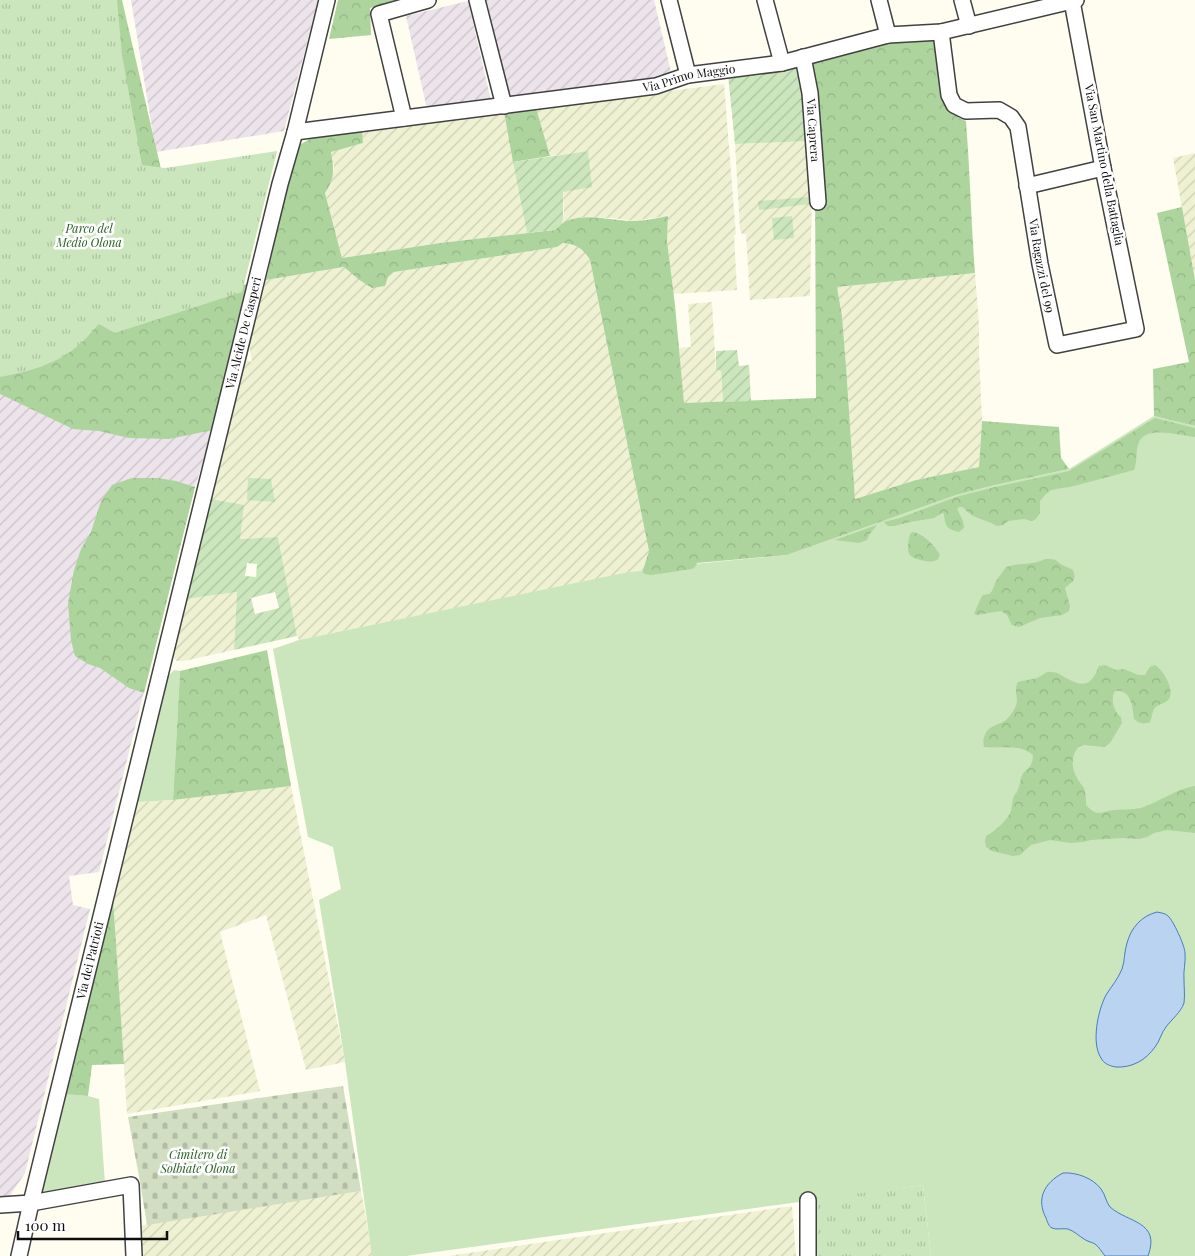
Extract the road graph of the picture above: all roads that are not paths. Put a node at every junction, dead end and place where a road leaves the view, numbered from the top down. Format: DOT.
graph roads {
  1 [pos="328,0"];
  2 [pos="428,0"];
  3 [pos="477,0"];
  4 [pos="669,0"];
  5 [pos="765,0"];
  6 [pos="879,0"];
  7 [pos="962,0"];
  8 [pos="1074,0"];
  9 [pos="969,26"];
  10 [pos="941,32"];
  11 [pos="888,35"];
  12 [pos="803,58"];
  13 [pos="782,63"];
  14 [pos="688,75"];
  15 [pos="504,106"];
  16 [pos="404,118"];
  17 [pos="295,132"];
  18 [pos="1103,168"];
  19 [pos="1027,186"];
  20 [pos="818,202"];
  21 [pos="1057,345"];
  22 [pos="162,666"];
  23 [pos="808,1200"];
  24 [pos="31,1203"];
  25 [pos="0,1205"];
  26 [pos="19,1256"];
  27 [pos="134,1256"];
  28 [pos="808,1256"];
  1 -- 17 [label="street, Via Alcide De Gasperi"];
  2 -- 16 [label="street"];
  3 -- 15 [label="street"];
  4 -- 14 [label="street"];
  5 -- 13 [label="street"];
  6 -- 11 [label="street"];
  7 -- 9 [label="street"];
  8 -- 9 [label="street, Via Primo Maggio"];
  8 -- 18 [label="street, Via San Martino della Battaglia"];
  9 -- 10 [label="street, Via Primo Maggio"];
  10 -- 11 [label="street, Via Primo Maggio"];
  10 -- 19 [label="street, Via Ragazzi del 99"];
  11 -- 12 [label="street, Via Primo Maggio"];
  12 -- 13 [label="street, Via Primo Maggio"];
  12 -- 20 [label="street, Via Caprera"];
  13 -- 14 [label="street, Via Primo Maggio"];
  14 -- 15 [label="street, Via Primo Maggio"];
  15 -- 16 [label="street, Via Primo Maggio"];
  16 -- 17 [label="street, Via Primo Maggio"];
  17 -- 22 [label="street, Via Alcide De Gasperi"];
  18 -- 19 [label="street"];
  18 -- 21 [label="street, Via San Martino della Battaglia"];
  19 -- 21 [label="street, Via Ragazzi del 99"];
  22 -- 24 [label="street, Via dei Patrioti"];
  23 -- 28 [label="street"];
  24 -- 25 [label="street"];
  24 -- 26 [label="street, Via dei Patrioti"];
  24 -- 27 [label="street"];
}
